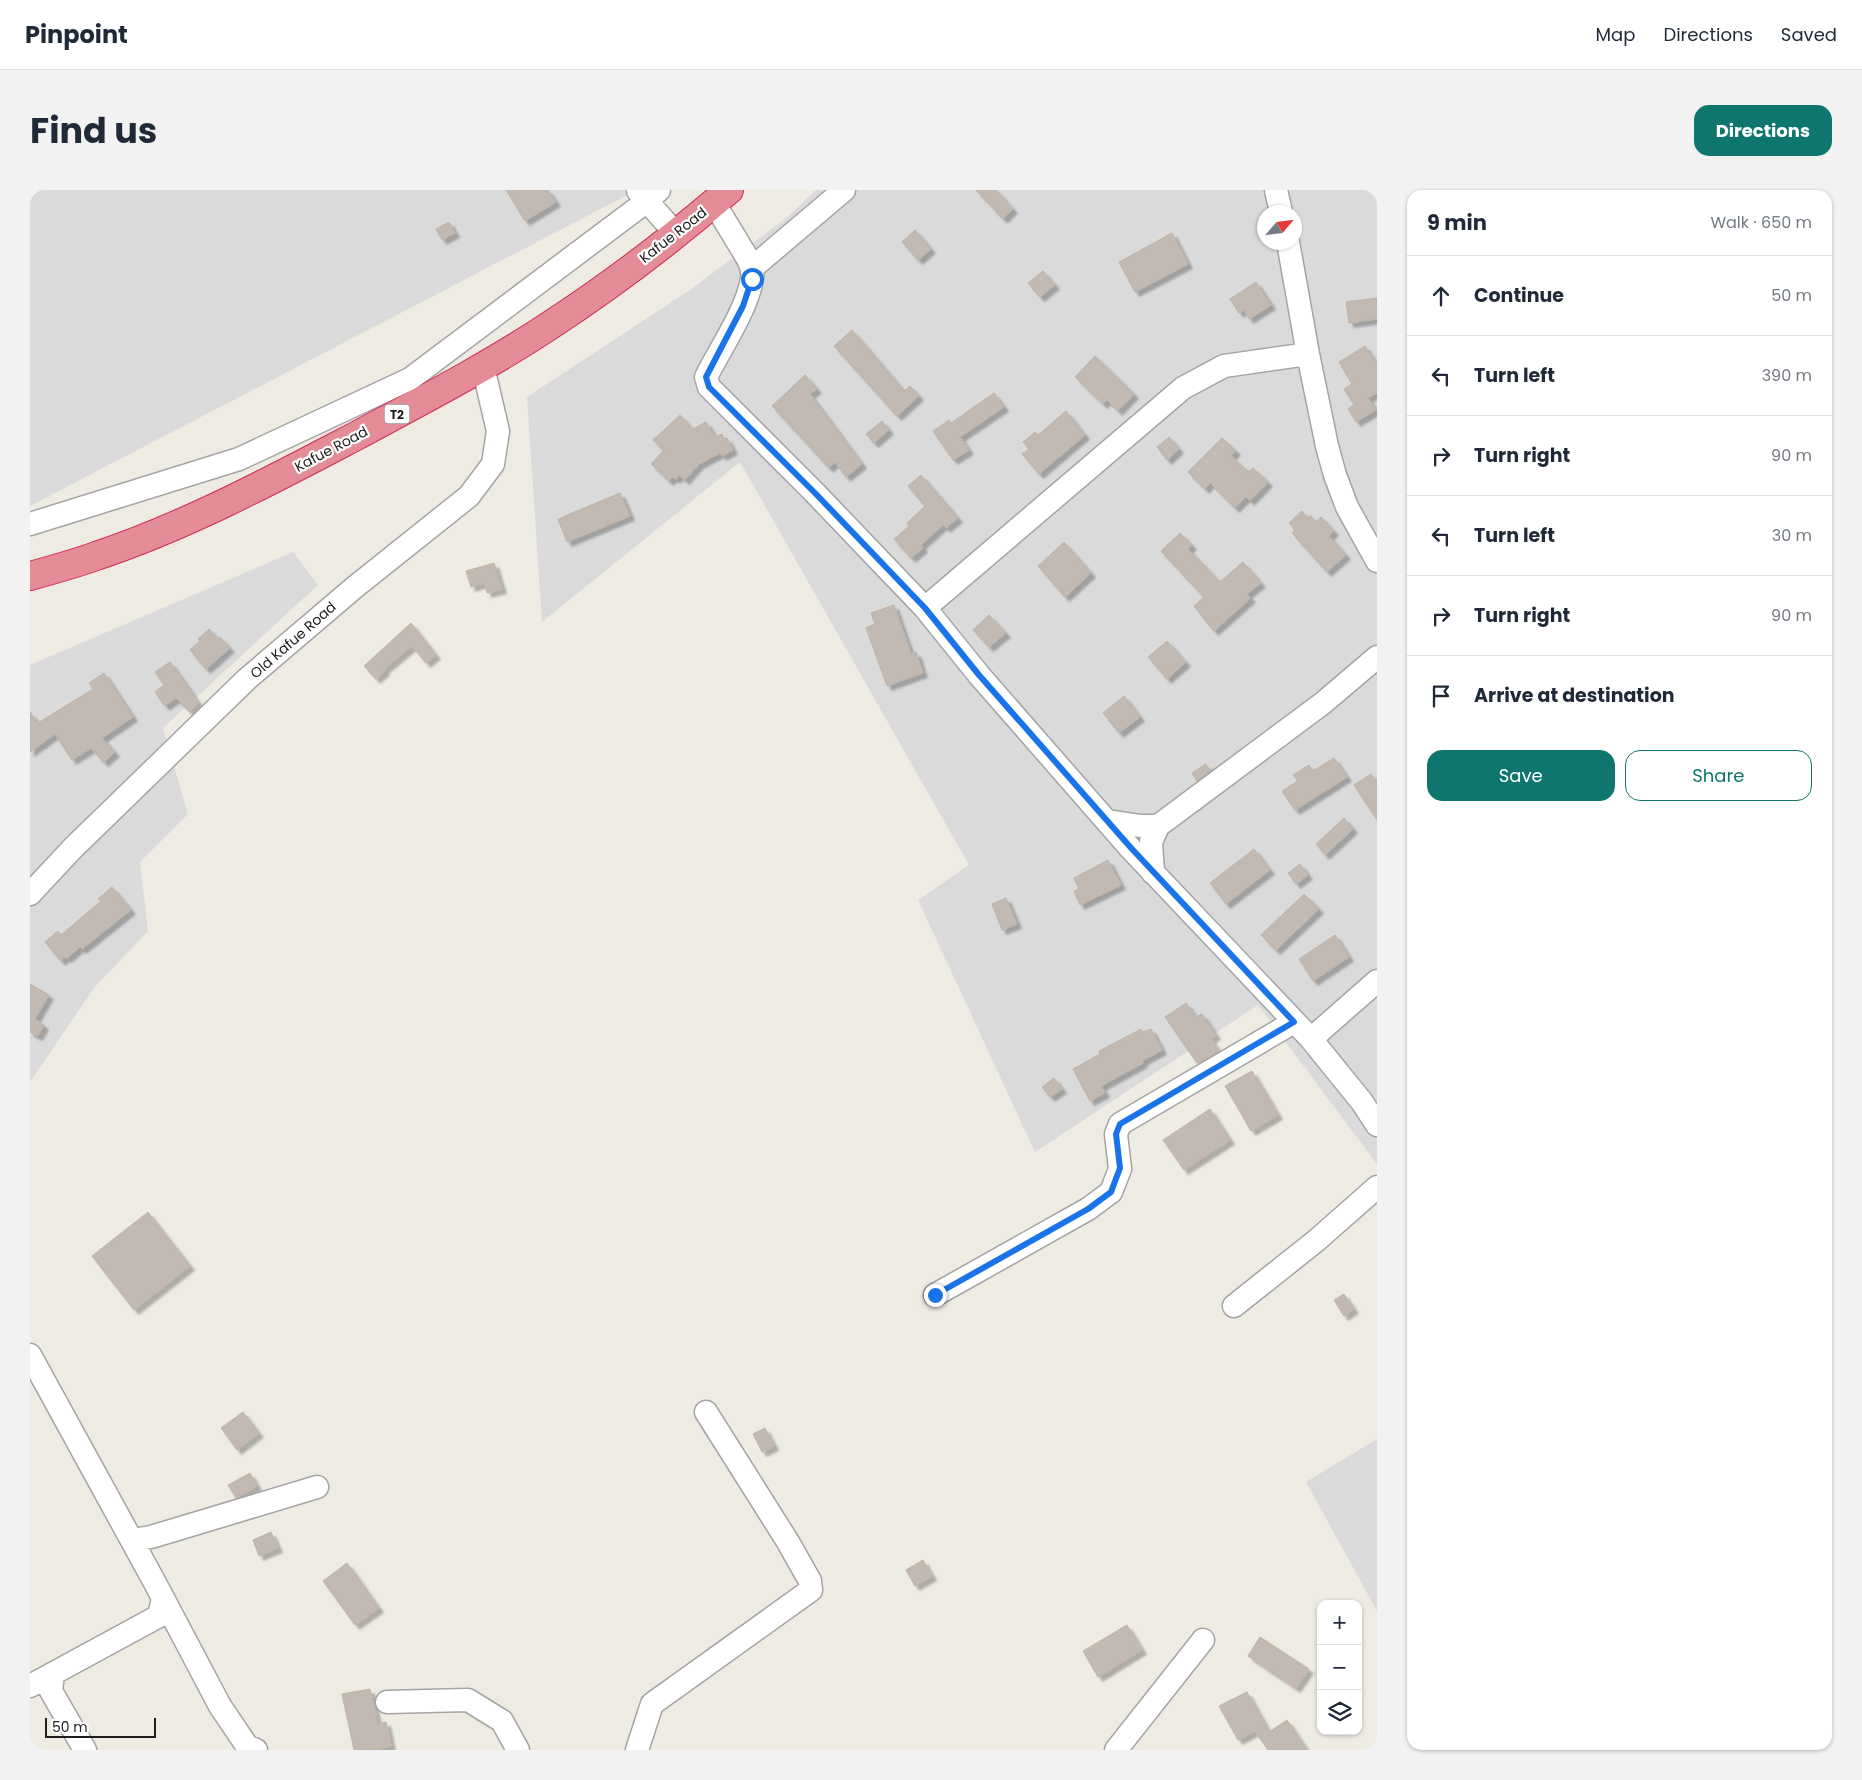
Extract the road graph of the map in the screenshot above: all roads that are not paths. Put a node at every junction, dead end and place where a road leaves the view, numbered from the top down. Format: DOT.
graph roads {
  1 [pos="844,190"];
  2 [pos="1276,190"];
  3 [pos="648,194"];
  4 [pos="721,197"];
  5 [pos="1280,205"];
  6 [pos="677,235"];
  7 [pos="1289,250"];
  8 [pos="752,268"];
  9 [pos="1308,354"];
  10 [pos="483,367"];
  11 [pos="30,524"];
  12 [pos="1377,562"];
  13 [pos="30,576"];
  14 [pos="925,608"];
  15 [pos="1377,657"];
  16 [pos="1108,821"];
  17 [pos="1158,826"];
  18 [pos="1153,873"];
  19 [pos="30,894"];
  20 [pos="1377,980"];
  21 [pos="1294,1022"];
  22 [pos="1311,1039"];
  23 [pos="1377,1125"];
  24 [pos="1377,1187"];
  25 [pos="935,1295"];
  26 [pos="1234,1306"];
  27 [pos="30,1355"];
  28 [pos="706,1412"];
  29 [pos="317,1487"];
  30 [pos="132,1540"];
  31 [pos="163,1598"];
  32 [pos="1204,1640"];
  33 [pos="53,1674"];
  34 [pos="30,1686"];
  35 [pos="387,1702"];
  36 [pos="85,1750"];
  37 [pos="256,1750"];
  38 [pos="518,1750"];
  39 [pos="637,1750"];
  40 [pos="1116,1750"];
  1 -- 8 [label="street"];
  2 -- 5 [label="street"];
  3 -- 6 [label="street"];
  3 -- 11 [label="street"];
  4 -- 6 [label="highway, Kafue Road / T2"];
  4 -- 8 [label="street"];
  6 -- 10 [label="highway, Kafue Road / T2"];
  7 -- 9 [label="street"];
  8 -- 14 [label="street"];
  9 -- 12 [label="street"];
  9 -- 14 [label="street"];
  10 -- 13 [label="highway, Kafue Road / T2"];
  10 -- 19 [label="street, Old Kafue Road"];
  14 -- 16 [label="street"];
  15 -- 17 [label="street"];
  16 -- 17 [label="street"];
  16 -- 18 [label="street"];
  17 -- 18 [label="street"];
  18 -- 21 [label="street"];
  20 -- 22 [label="street"];
  21 -- 22 [label="street"];
  21 -- 25 [label="street"];
  22 -- 23 [label="street"];
  24 -- 26 [label="street"];
  27 -- 30 [label="street"];
  28 -- 39 [label="street"];
  29 -- 30 [label="street"];
  30 -- 31 [label="street"];
  31 -- 33 [label="street"];
  31 -- 37 [label="street"];
  32 -- 40 [label="street"];
  33 -- 34 [label="street"];
  33 -- 36 [label="street"];
  35 -- 38 [label="street"];
}
